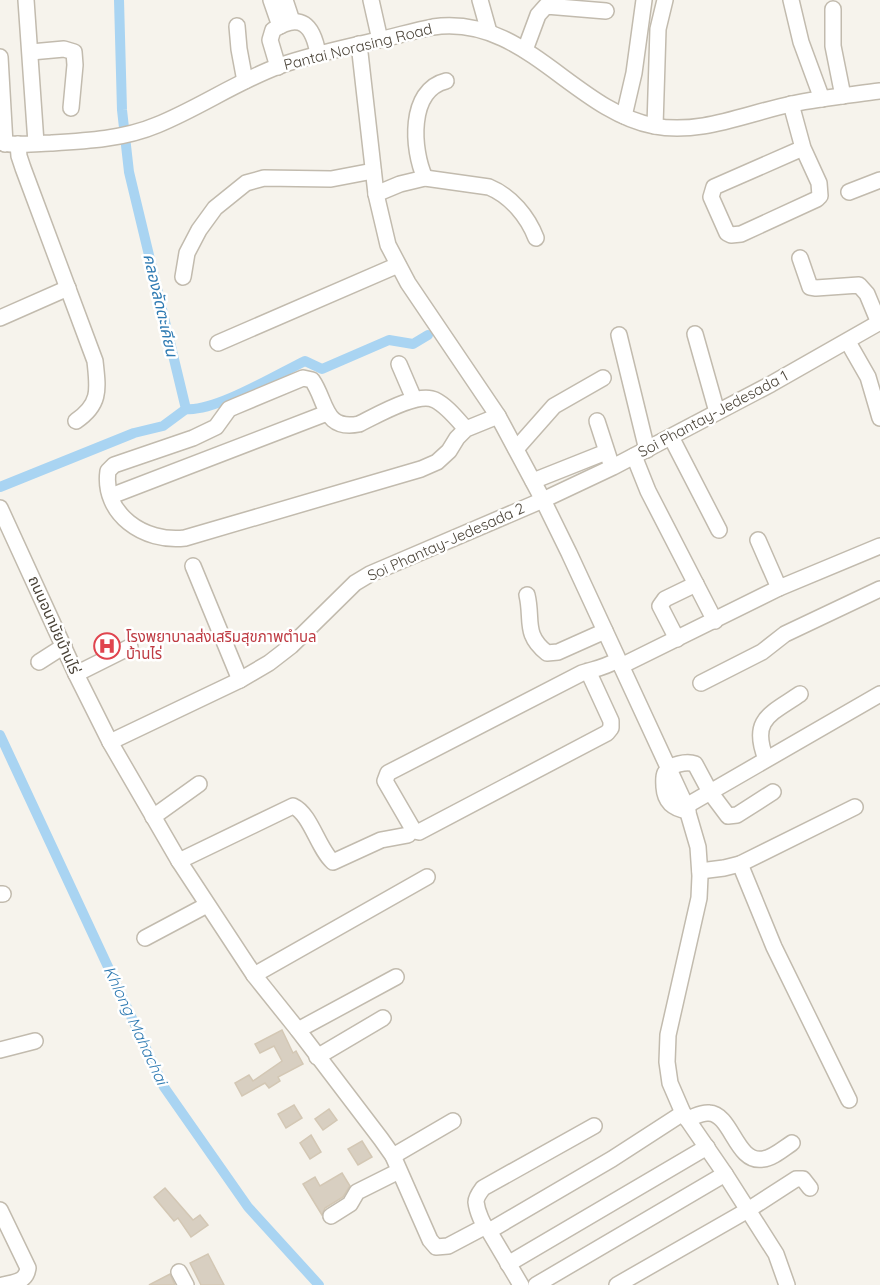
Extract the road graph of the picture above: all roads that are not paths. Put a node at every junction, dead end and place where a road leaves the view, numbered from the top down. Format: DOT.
graph roads {
  1 [pos="26,0"];
  2 [pos="271,0"];
  3 [pos="285,0"];
  4 [pos="371,0"];
  5 [pos="480,0"];
  6 [pos="644,0"];
  7 [pos="664,0"];
  8 [pos="791,0"];
  9 [pos="833,9"];
  10 [pos="606,10"];
  11 [pos="286,24"];
  12 [pos="237,26"];
  13 [pos="489,32"];
  14 [pos="380,40"];
  15 [pos="358,44"];
  16 [pos="525,50"];
  17 [pos="31,52"];
  18 [pos="318,54"];
  19 [pos="0,57"];
  20 [pos="278,67"];
  21 [pos="245,81"];
  22 [pos="446,81"];
  23 [pos="878,93"];
  24 [pos="843,96"];
  25 [pos="822,99"];
  26 [pos="791,104"];
  27 [pos="70,108"];
  28 [pos="624,116"];
  29 [pos="655,126"];
  30 [pos="8,143"];
  31 [pos="36,143"];
  32 [pos="803,148"];
  33 [pos="374,171"];
  34 [pos="425,178"];
  35 [pos="880,180"];
  36 [pos="849,192"];
  37 [pos="376,194"];
  38 [pos="536,238"];
  39 [pos="800,258"];
  40 [pos="398,265"];
  41 [pos="183,278"];
  42 [pos="68,288"];
  43 [pos="0,318"];
  44 [pos="880,322"];
  45 [pos="695,334"];
  46 [pos="619,335"];
  47 [pos="848,342"];
  48 [pos="218,343"];
  49 [pos="399,364"];
  50 [pos="603,378"];
  51 [pos="414,399"];
  52 [pos="717,412"];
  53 [pos="327,413"];
  54 [pos="498,416"];
  55 [pos="880,418"];
  56 [pos="76,421"];
  57 [pos="597,421"];
  58 [pos="466,429"];
  59 [pos="671,437"];
  60 [pos="516,449"];
  61 [pos="606,452"];
  62 [pos="641,453"];
  63 [pos="613,467"];
  64 [pos="533,481"];
  65 [pos="111,496"];
  66 [pos="543,500"];
  67 [pos="0,508"];
  68 [pos="719,530"];
  69 [pos="758,540"];
  70 [pos="880,546"];
  71 [pos="193,566"];
  72 [pos="696,584"];
  73 [pos="779,588"];
  74 [pos="880,589"];
  75 [pos="527,595"];
  76 [pos="715,621"];
  77 [pos="605,631"];
  78 [pos="677,639"];
  79 [pos="64,646"];
  80 [pos="130,647"];
  81 [pos="39,662"];
  82 [pos="620,663"];
  83 [pos="588,671"];
  84 [pos="76,674"];
  85 [pos="240,680"];
  86 [pos="700,683"];
  87 [pos="800,694"];
  88 [pos="880,694"];
  89 [pos="110,742"];
  90 [pos="766,759"];
  91 [pos="669,769"];
  92 [pos="199,784"];
  93 [pos="710,792"];
  94 [pos="773,792"];
  95 [pos="855,807"];
  96 [pos="687,809"];
  97 [pos="153,817"];
  98 [pos="408,835"];
  99 [pos="179,861"];
  100 [pos="740,864"];
  101 [pos="700,871"];
  102 [pos="427,877"];
  103 [pos="207,905"];
  104 [pos="145,938"];
  105 [pos="254,975"];
  106 [pos="396,976"];
  107 [pos="383,1018"];
  108 [pos="298,1030"];
  109 [pos="35,1041"];
  110 [pos="0,1050"];
  111 [pos="317,1057"];
  112 [pos="849,1101"];
  113 [pos="685,1116"];
  114 [pos="453,1121"];
  115 [pos="594,1126"];
  116 [pos="792,1143"];
  117 [pos="707,1148"];
  118 [pos="393,1156"];
  119 [pos="399,1171"];
  120 [pos="725,1174"];
  121 [pos="810,1188"];
  122 [pos="0,1210"];
  123 [pos="748,1210"];
  124 [pos="332,1216"];
  125 [pos="487,1229"];
  126 [pos="508,1264"];
  127 [pos="3,1285"];
  128 [pos="521,1285"];
  129 [pos="536,1285"];
  130 [pos="617,1285"];
  131 [pos="787,1285"];
  1 -- 17 [label="street"];
  2 -- 11 [label="street"];
  3 -- 11 [label="street"];
  4 -- 14 [label="street"];
  5 -- 13 [label="street"];
  6 -- 28 [label="street"];
  7 -- 29 [label="street"];
  8 -- 25 [label="street"];
  9 -- 24 [label="street"];
  10 -- 16 [label="street"];
  11 -- 18 [label="street"];
  11 -- 20 [label="street"];
  12 -- 21 [label="street"];
  13 -- 14 [label="street, Pantai Norasing Road"];
  13 -- 16 [label="street, Pantai Norasing Road"];
  14 -- 15 [label="street, Pantai Norasing Road"];
  15 -- 18 [label="street, Pantai Norasing Road"];
  15 -- 33 [label="street"];
  16 -- 28 [label="street, Pantai Norasing Road"];
  17 -- 27 [label="street"];
  17 -- 31 [label="street"];
  18 -- 20 [label="street, Pantai Norasing Road"];
  19 -- 30 [label="street"];
  20 -- 21 [label="street, Pantai Norasing Road"];
  21 -- 31 [label="street, Pantai Norasing Road"];
  22 -- 34 [label="street"];
  23 -- 24 [label="street, Pantai Norasing Road"];
  24 -- 25 [label="street, Pantai Norasing Road"];
  25 -- 26 [label="street, Pantai Norasing Road"];
  26 -- 29 [label="street, Pantai Norasing Road"];
  26 -- 32 [label="street"];
  28 -- 29 [label="street, Pantai Norasing Road"];
  30 -- 31 [label="street, Pantai Norasing Road"];
  30 -- 42 [label="street"];
  32 -- 32 [label="street"];
  33 -- 37 [label="street"];
  33 -- 41 [label="street"];
  34 -- 37 [label="street"];
  34 -- 38 [label="street"];
  35 -- 36 [label="street"];
  37 -- 40 [label="street"];
  39 -- 44 [label="street"];
  40 -- 48 [label="street"];
  40 -- 54 [label="street"];
  42 -- 43 [label="street"];
  42 -- 56 [label="street"];
  44 -- 47 [label="street, Soi Phantay-Jedesada 1"];
  45 -- 52 [label="street"];
  46 -- 62 [label="street"];
  47 -- 52 [label="street, Soi Phantay-Jedesada 1"];
  47 -- 55 [label="street"];
  49 -- 51 [label="street"];
  50 -- 60 [label="street"];
  51 -- 53 [label="street"];
  51 -- 58 [label="street"];
  52 -- 59 [label="street, Soi Phantay-Jedesada 1"];
  53 -- 65 [label="street"];
  53 -- 65 [label="street"];
  54 -- 58 [label="street"];
  54 -- 60 [label="street"];
  57 -- 61 [label="street"];
  58 -- 65 [label="street"];
  59 -- 62 [label="street, Soi Phantay-Jedesada 1"];
  59 -- 68 [label="street"];
  60 -- 64 [label="street"];
  61 -- 63 [label="street"];
  61 -- 64 [label="street"];
  62 -- 63 [label="street, Soi Phantay-Jedesada 1"];
  62 -- 72 [label="street"];
  63 -- 66 [label="street, Soi Phantay-Jedesada 1"];
  64 -- 66 [label="street"];
  66 -- 77 [label="street"];
  66 -- 85 [label="street, Soi Phantay-Jedesada 2"];
  67 -- 79 [label="street, ถนนอนามัยบ้านไร่"];
  69 -- 73 [label="street"];
  70 -- 73 [label="street"];
  71 -- 85 [label="street"];
  72 -- 76 [label="street"];
  72 -- 78 [label="street"];
  73 -- 76 [label="street"];
  74 -- 86 [label="street"];
  75 -- 77 [label="street"];
  76 -- 78 [label="street"];
  77 -- 82 [label="street"];
  78 -- 82 [label="street"];
  79 -- 81 [label="street"];
  79 -- 84 [label="street, ถนนอนามัยบ้านไร่"];
  80 -- 84 [label="street"];
  82 -- 83 [label="street"];
  82 -- 91 [label="street"];
  83 -- 83 [label="street"];
  84 -- 89 [label="street, ถนนอนามัยบ้านไร่"];
  85 -- 89 [label="street, Soi Phantay-Jedesada 2"];
  87 -- 90 [label="street"];
  88 -- 90 [label="street"];
  89 -- 97 [label="street, ถนนอนามัยบ้านไร่"];
  90 -- 93 [label="street"];
  91 -- 93 [label="street"];
  91 -- 96 [label="street"];
  92 -- 97 [label="street"];
  93 -- 94 [label="street"];
  93 -- 96 [label="street"];
  95 -- 100 [label="street"];
  96 -- 101 [label="street"];
  97 -- 99 [label="street, ถนนอนามัยบ้านไร่"];
  98 -- 99 [label="street"];
  99 -- 103 [label="street, ถนนอนามัยบ้านไร่"];
  100 -- 101 [label="street"];
  100 -- 112 [label="street"];
  101 -- 113 [label="street"];
  102 -- 105 [label="street"];
  103 -- 104 [label="street"];
  103 -- 105 [label="street, ถนนอนามัยบ้านไร่"];
  105 -- 108 [label="street, ถนนอนามัยบ้านไร่"];
  106 -- 108 [label="street"];
  107 -- 111 [label="street"];
  108 -- 111 [label="street, ถนนอนามัยบ้านไร่"];
  109 -- 110 [label="street"];
  111 -- 118 [label="street, ถนนอนามัยบ้านไร่"];
  113 -- 116 [label="street"];
  113 -- 117 [label="street"];
  113 -- 125 [label="street"];
  114 -- 118 [label="street"];
  115 -- 125 [label="street"];
  117 -- 120 [label="street"];
  117 -- 126 [label="street"];
  118 -- 119 [label="street, ถนนอนามัยบ้านไร่"];
  119 -- 124 [label="street"];
  119 -- 125 [label="street, ถนนอนามัยบ้านไร่"];
  120 -- 123 [label="street"];
  120 -- 129 [label="street"];
  121 -- 123 [label="street"];
  122 -- 127 [label="street"];
  123 -- 130 [label="street"];
  123 -- 131 [label="street"];
  125 -- 126 [label="street"];
  126 -- 128 [label="street"];
}
